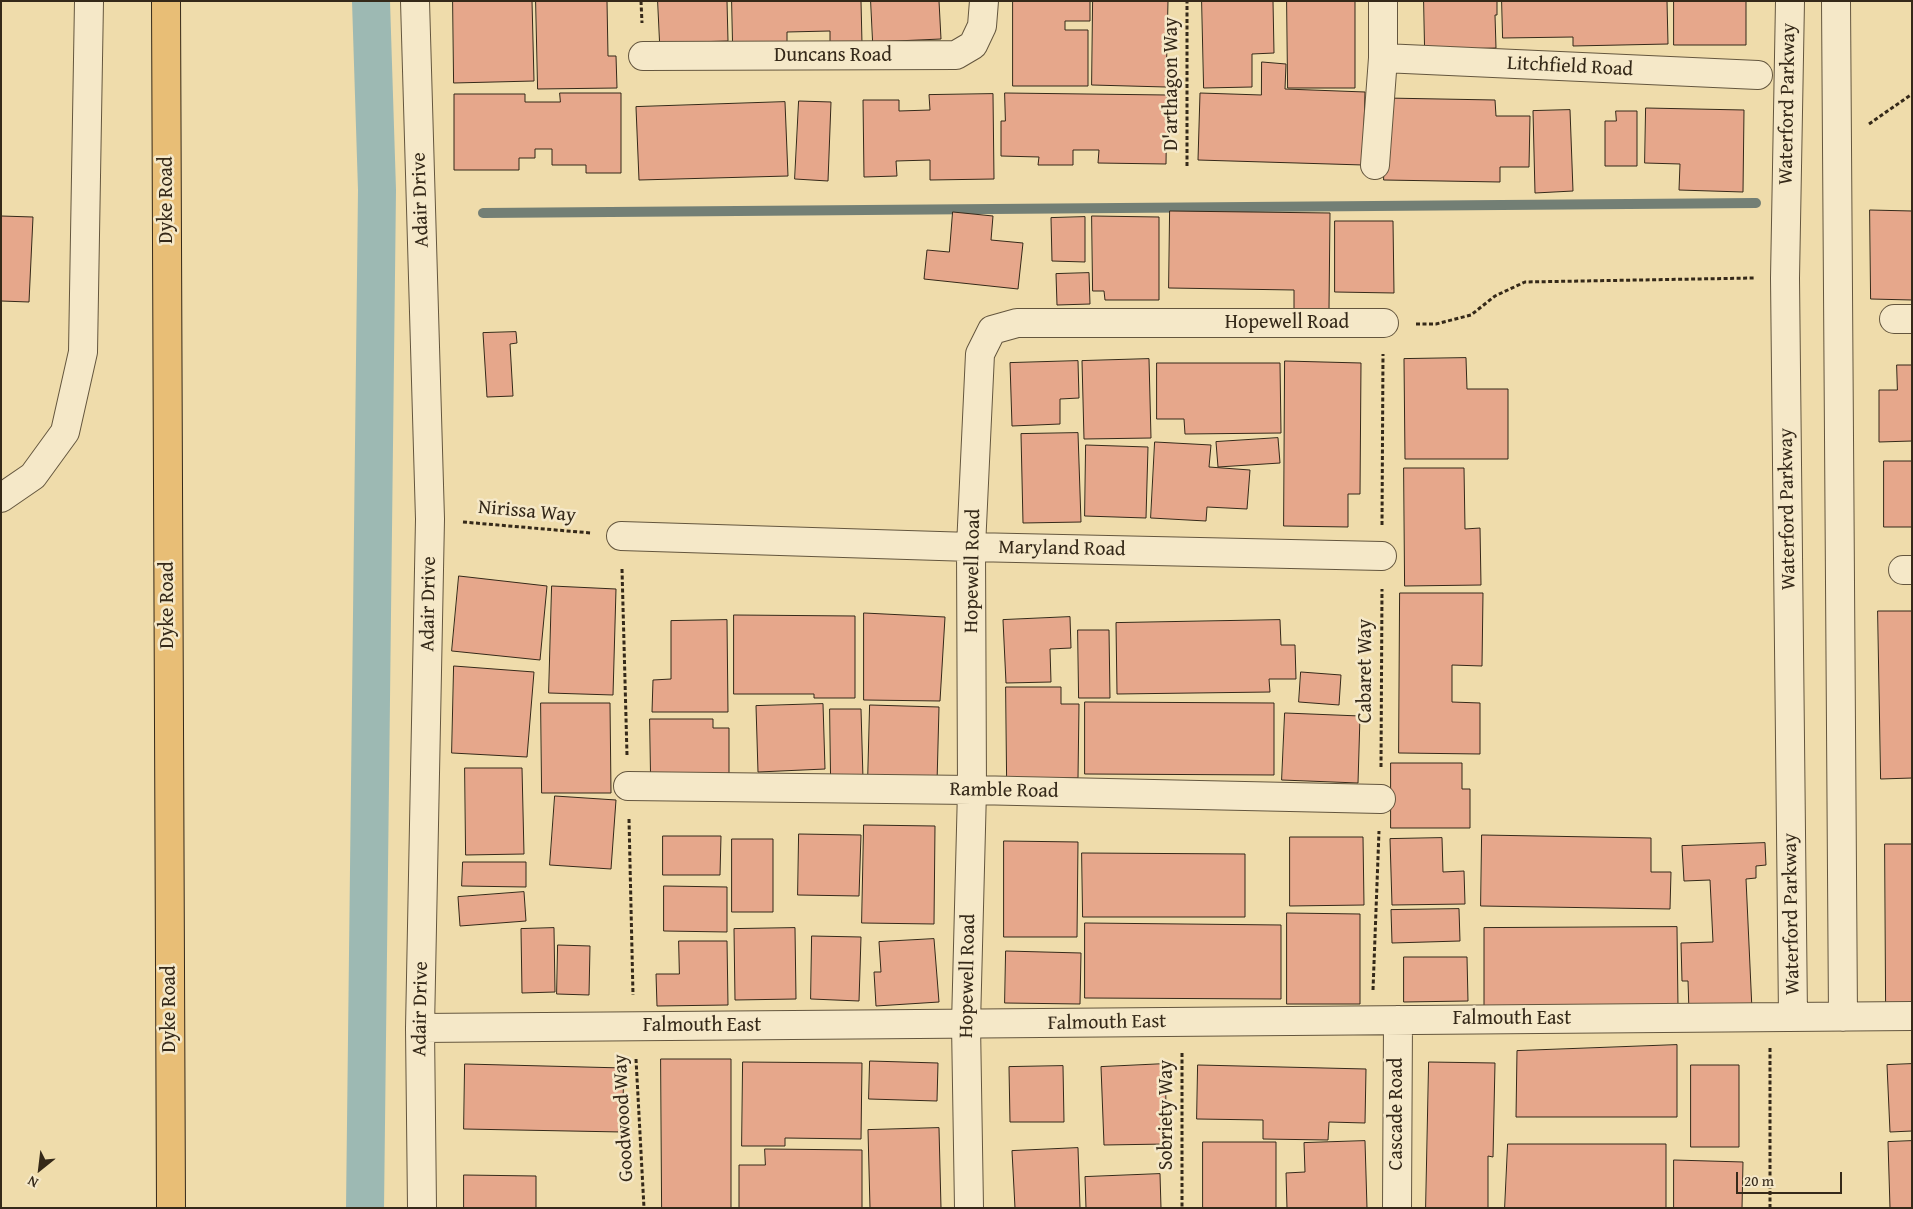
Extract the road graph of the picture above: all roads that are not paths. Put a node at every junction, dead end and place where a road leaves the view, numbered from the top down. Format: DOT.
graph roads {
  1 [pos="89,1"];
  2 [pos="166,1"];
  3 [pos="414,1"];
  4 [pos="984,1"];
  5 [pos="1383,1"];
  6 [pos="1790,1"];
  7 [pos="1836,1"];
  8 [pos="643,56"];
  9 [pos="1383,58"];
  10 [pos="1758,75"];
  11 [pos="1375,165"];
  12 [pos="1384,322"];
  13 [pos="1,498"];
  14 [pos="621,536"];
  15 [pos="972,547"];
  16 [pos="1382,556"];
  17 [pos="628,786"];
  18 [pos="972,790"];
  19 [pos="1381,799"];
  20 [pos="1912,1016"];
  21 [pos="1781,1017"];
  22 [pos="1843,1017"];
  23 [pos="1384,1020"];
  24 [pos="966,1024"];
  25 [pos="420,1028"];
  26 [pos="171,1208"];
  27 [pos="422,1208"];
  28 [pos="969,1208"];
  29 [pos="1397,1208"];
  1 -- 13 [label="street"];
  2 -- 26 [label="main road, Dyke Road"];
  3 -- 25 [label="street, Adair Drive"];
  4 -- 8 [label="street, Duncans Road"];
  5 -- 9 [label="street"];
  6 -- 21 [label="street, Waterford Parkway"];
  7 -- 22 [label="street"];
  9 -- 10 [label="street, Litchfield Road"];
  9 -- 11 [label="street"];
  12 -- 15 [label="street, Hopewell Road"];
  14 -- 15 [label="street, Maryland Road"];
  15 -- 16 [label="street, Maryland Road"];
  15 -- 18 [label="street, Hopewell Road"];
  17 -- 18 [label="street, Ramble Road"];
  18 -- 19 [label="street, Ramble Road"];
  18 -- 24 [label="street, Hopewell Road"];
  20 -- 22 [label="street, Falmouth East"];
  21 -- 22 [label="street, Falmouth East"];
  21 -- 23 [label="street, Falmouth East"];
  23 -- 24 [label="street, Falmouth East"];
  23 -- 29 [label="street, Cascade Road"];
  24 -- 25 [label="street, Falmouth East"];
  24 -- 28 [label="street, Hopewell Road"];
  25 -- 27 [label="street, Adair Drive"];
}
